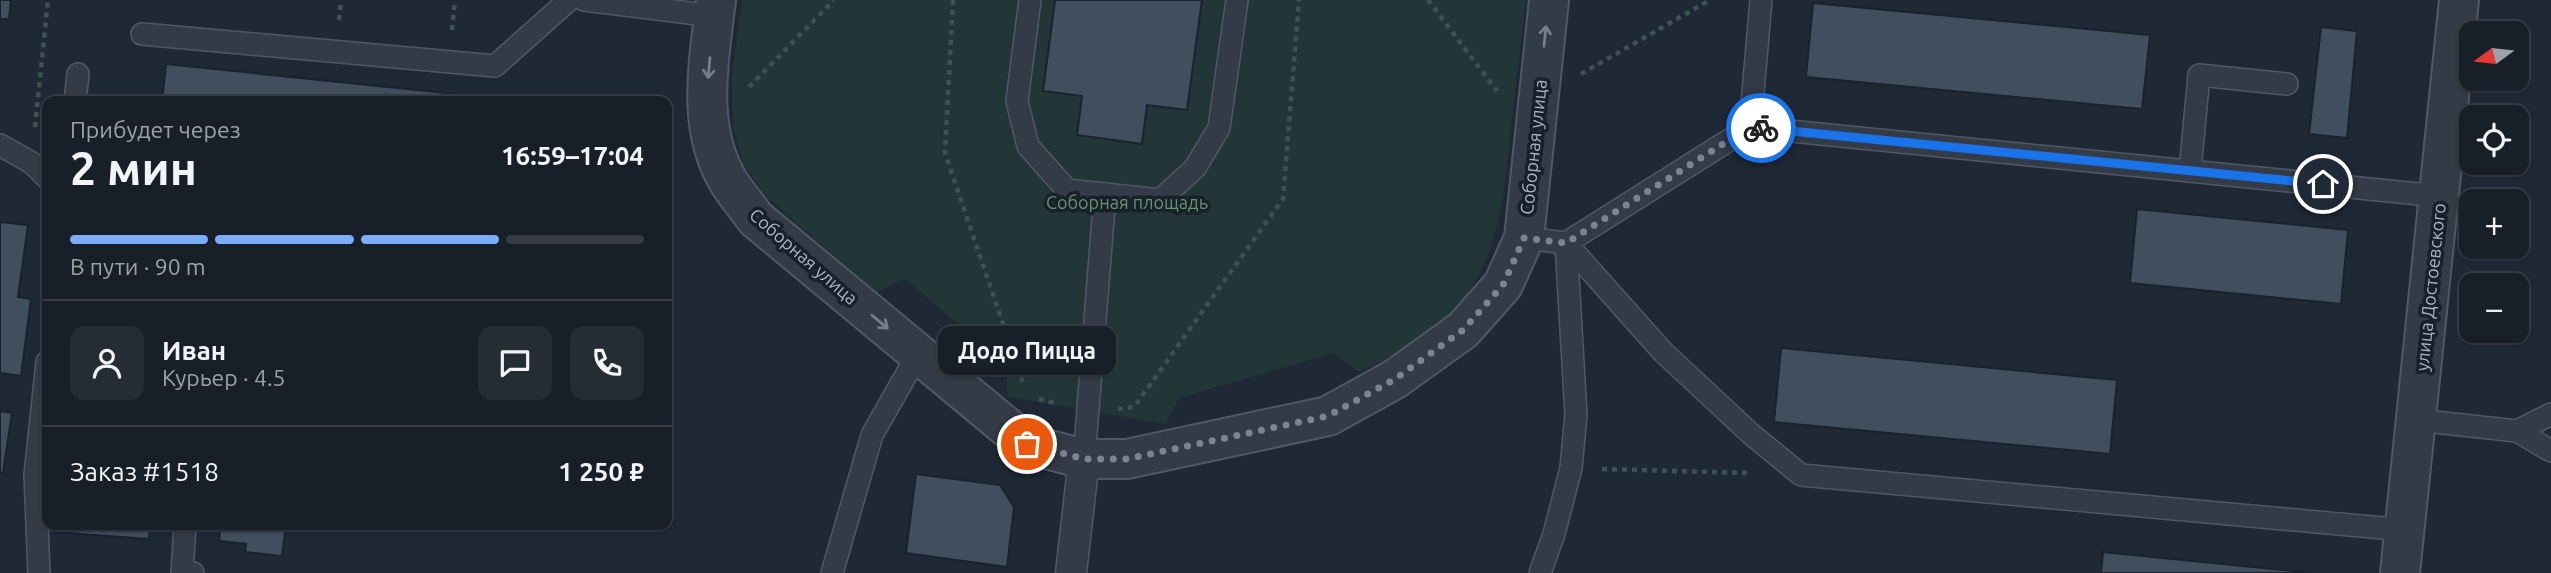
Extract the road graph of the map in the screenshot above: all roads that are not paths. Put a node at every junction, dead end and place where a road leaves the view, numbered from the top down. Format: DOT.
graph roads {
  1 [pos="569,0"];
  2 [pos="584,0"];
  3 [pos="1030,0"];
  4 [pos="1237,0"];
  5 [pos="1549,0"];
  6 [pos="1761,0"];
  7 [pos="2459,0"];
  8 [pos="715,8"];
  9 [pos="142,34"];
  10 [pos="78,74"];
  11 [pos="2287,84"];
  12 [pos="76,96"];
  13 [pos="1750,127"];
  14 [pos="0,145"];
  15 [pos="2190,171"];
  16 [pos="42,173"];
  17 [pos="1105,194"];
  18 [pos="2439,196"];
  19 [pos="1524,238"];
  20 [pos="1566,243"];
  21 [pos="918,354"];
  22 [pos="42,409"];
  23 [pos="2551,414"];
  24 [pos="2417,420"];
  25 [pos="2516,431"];
  26 [pos="2551,451"];
  27 [pos="1084,459"];
  28 [pos="185,530"];
  29 [pos="2405,530"];
  30 [pos="39,573"];
  31 [pos="192,573"];
  32 [pos="832,573"];
  33 [pos="1071,573"];
  34 [pos="1540,573"];
  35 [pos="2400,573"];
  1 -- 9 [label="lane"];
  2 -- 8 [label="lane"];
  3 -- 17 [label="lane"];
  4 -- 17 [label="lane"];
  19 -- 5 [label="street, Соборная улица, one-way"];
  6 -- 13 [label="lane"];
  7 -- 18 [label="street, улица Достоевского"];
  8 -- 21 [label="street, Соборная улица, one-way"];
  10 -- 12 [label="lane"];
  11 -- 15 [label="lane"];
  13 -- 15 [label="lane"];
  13 -- 20 [label="lane"];
  14 -- 16 [label="lane"];
  15 -- 18 [label="lane"];
  17 -- 27 [label="lane"];
  18 -- 24 [label="street, улица Достоевского"];
  19 -- 20 [label="lane"];
  19 -- 27 [label="street, Соборная улица"];
  20 -- 29 [label="lane"];
  20 -- 34 [label="lane"];
  21 -- 27 [label="street, Соборная улица"];
  21 -- 32 [label="lane"];
  22 -- 30 [label="lane"];
  23 -- 25 [label="lane"];
  24 -- 25 [label="lane"];
  24 -- 29 [label="street, улица Достоевского"];
  25 -- 26 [label="lane"];
  27 -- 33 [label="street"];
  28 -- 31 [label="lane"];
  29 -- 35 [label="street, улица Достоевского"];
}
